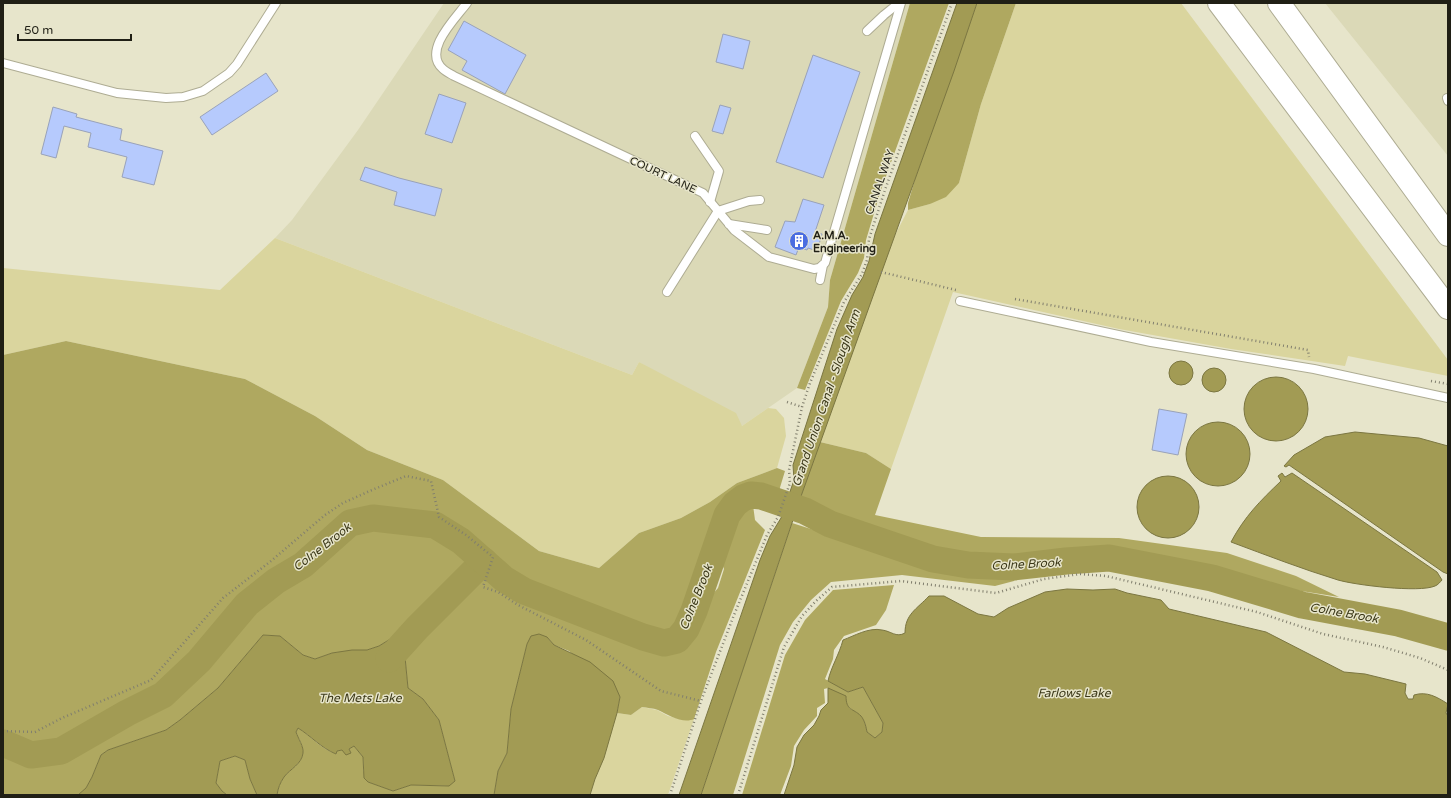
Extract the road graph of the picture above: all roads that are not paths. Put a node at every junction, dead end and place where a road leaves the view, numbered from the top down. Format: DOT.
graph roads {
  1 [pos="276,3"];
  2 [pos="467,3"];
  3 [pos="900,3"];
  4 [pos="1218,3"];
  5 [pos="1279,3"];
  6 [pos="867,31"];
  7 [pos="3,63"];
  8 [pos="695,136"];
  9 [pos="760,200"];
  10 [pos="710,202"];
  11 [pos="718,211"];
  12 [pos="729,224"];
  13 [pos="767,230"];
  14 [pos="1448,235"];
  15 [pos="823,265"];
  16 [pos="820,280"];
  17 [pos="667,292"];
  18 [pos="960,301"];
  19 [pos="1448,308"];
  20 [pos="1448,398"];
  1 -- 7 [label="lane"];
  2 -- 10 [label="lane, COURT LANE"];
  3 -- 6 [label="lane"];
  3 -- 15 [label="lane"];
  4 -- 19 [label="highway"];
  5 -- 14 [label="highway"];
  8 -- 10 [label="lane"];
  9 -- 11 [label="lane"];
  10 -- 11 [label="lane, COURT LANE"];
  11 -- 12 [label="lane, COURT LANE"];
  11 -- 17 [label="lane"];
  12 -- 13 [label="lane"];
  12 -- 15 [label="lane, COURT LANE"];
  15 -- 16 [label="lane"];
  18 -- 20 [label="lane"];
}
